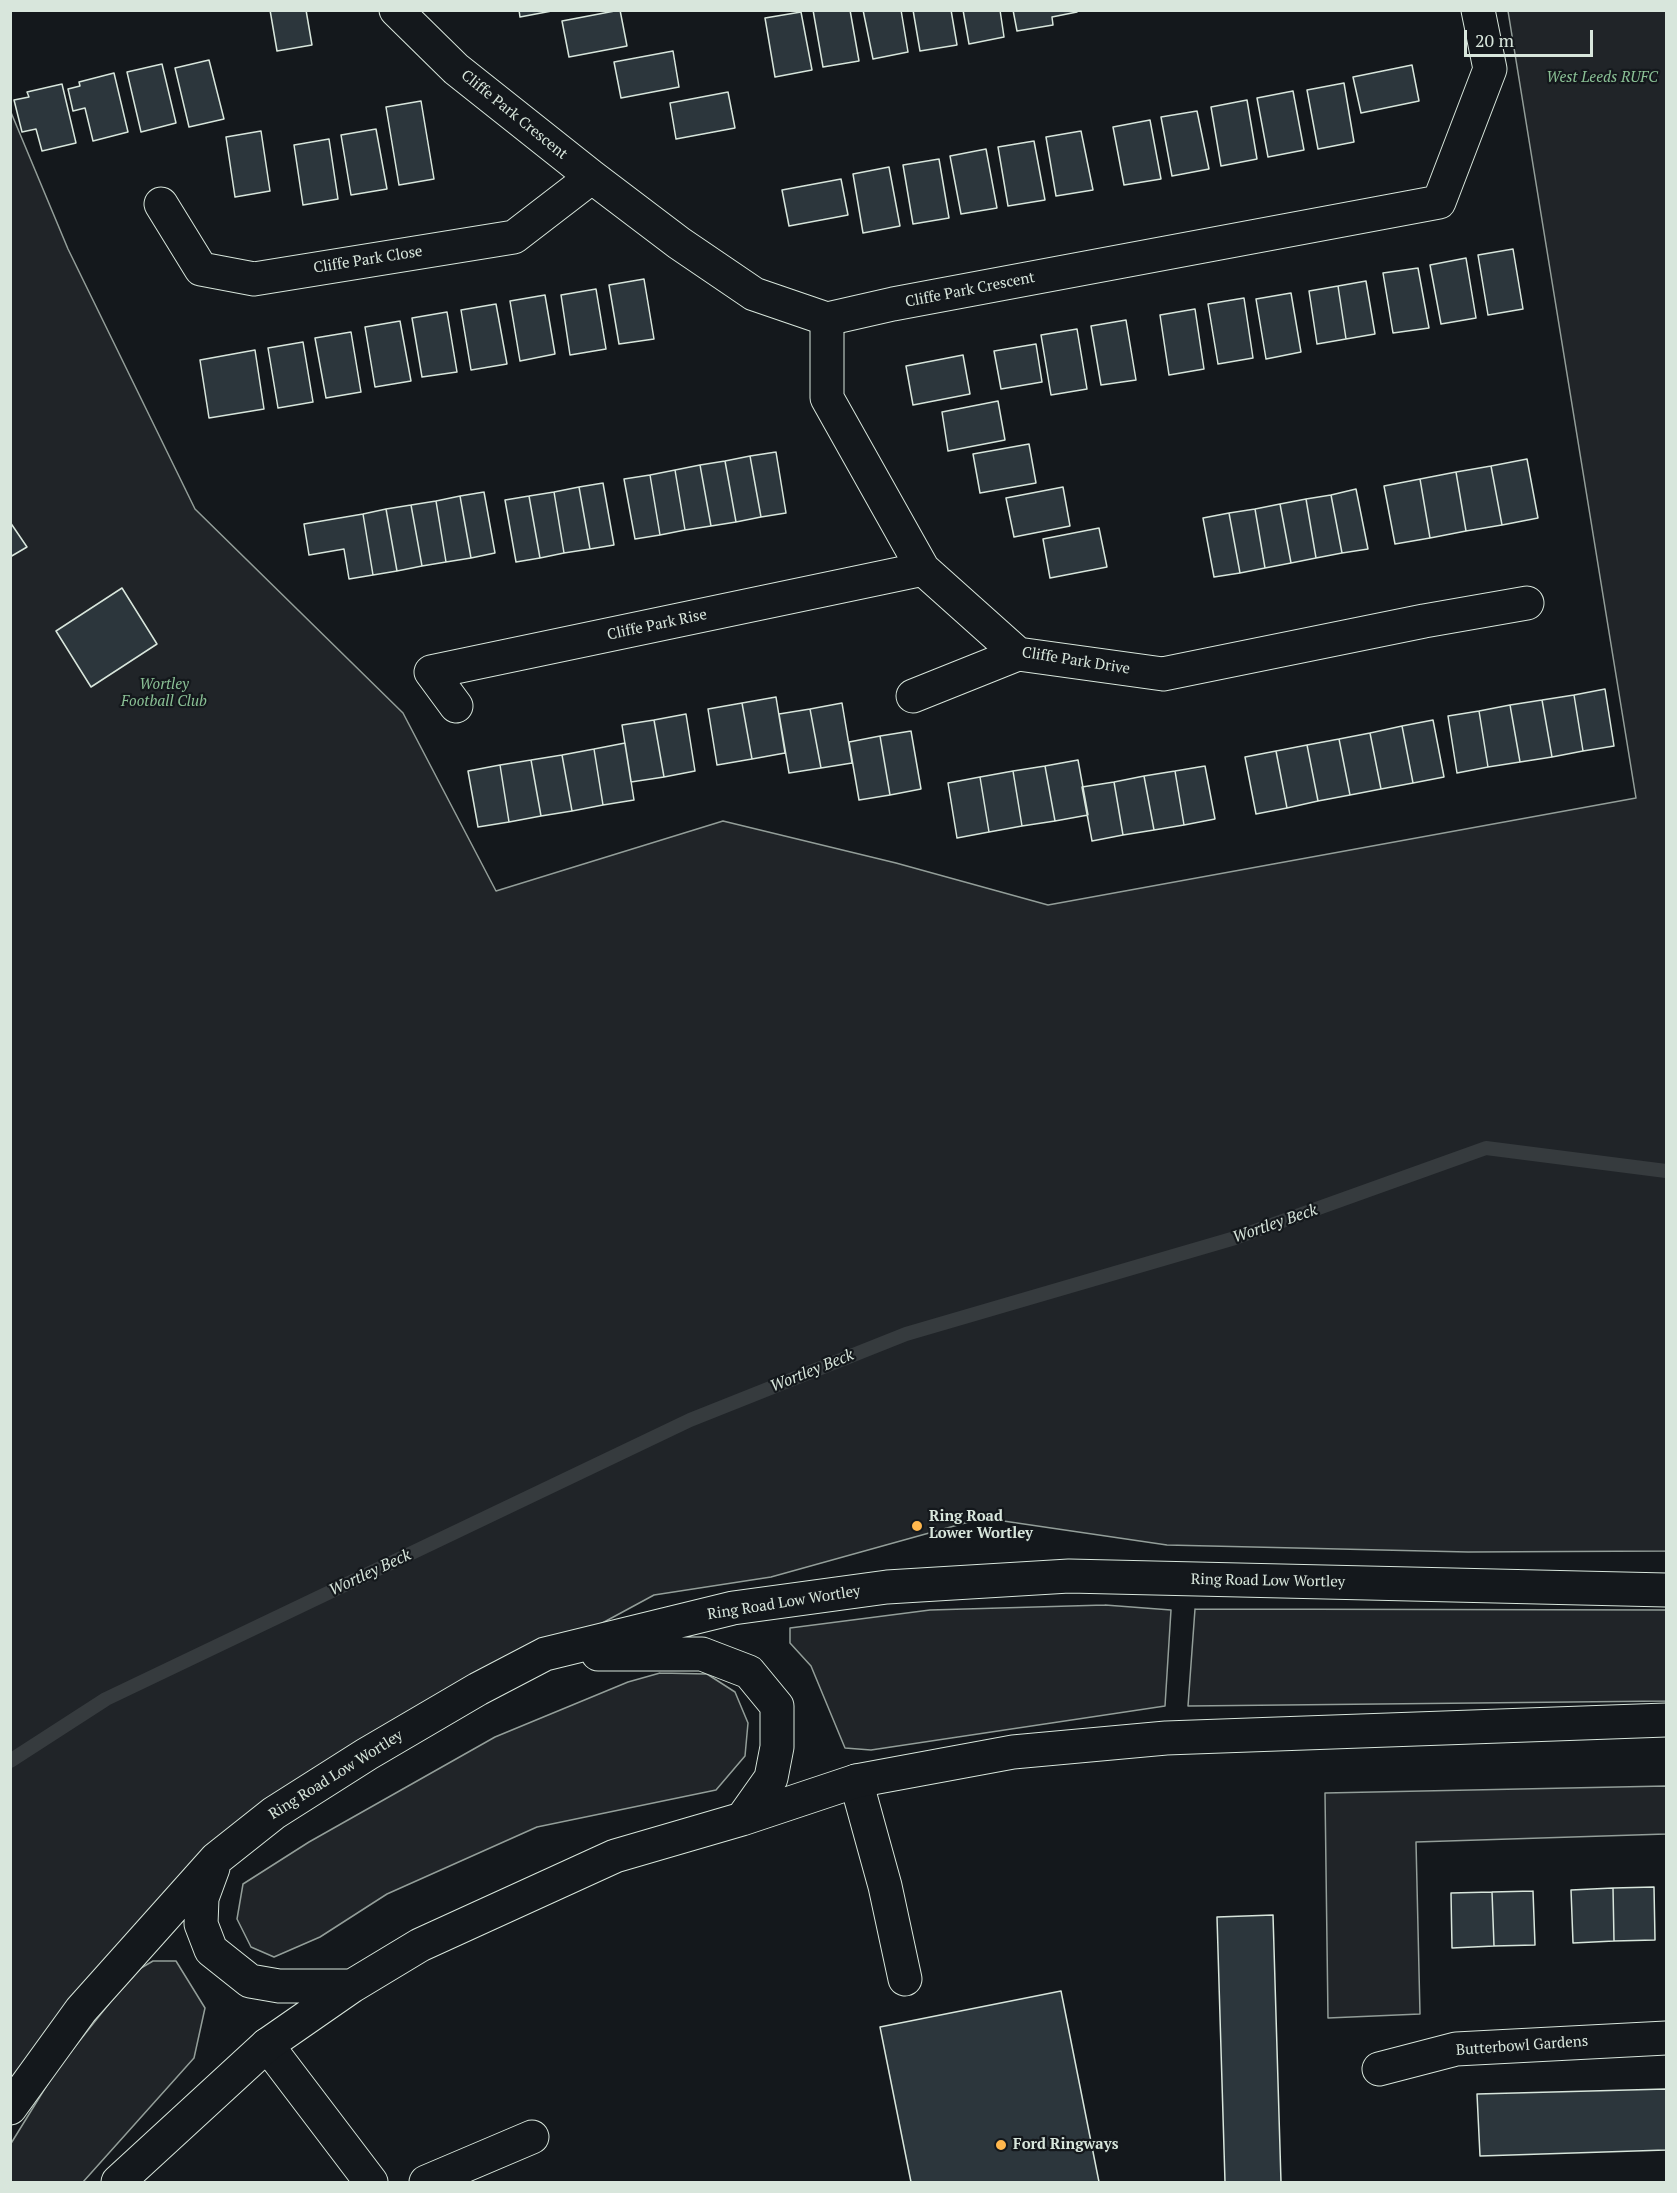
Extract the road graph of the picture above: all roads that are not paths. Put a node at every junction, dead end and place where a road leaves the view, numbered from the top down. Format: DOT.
graph roads {
  1 [pos="396,10"];
  2 [pos="1478,10"];
  3 [pos="592,177"];
  4 [pos="161,204"];
  5 [pos="827,319"];
  6 [pos="923,569"];
  7 [pos="1527,603"];
  8 [pos="1018,654"];
  9 [pos="913,696"];
  10 [pos="456,706"];
  11 [pos="1666,1590"];
  12 [pos="545,1654"];
  13 [pos="1666,1720"];
  14 [pos="856,1781"];
  15 [pos="742,1819"];
  16 [pos="216,1859"];
  17 [pos="905,1979"];
  18 [pos="352,1986"];
  19 [pos="1666,2038"];
  20 [pos="267,2045"];
  21 [pos="1379,2069"];
  22 [pos="10,2108"];
  23 [pos="532,2137"];
  24 [pos="118,2182"];
  25 [pos="371,2182"];
  26 [pos="426,2182"];
  1 -- 3 [label="main road, Cliffe Park Crescent"];
  2 -- 5 [label="main road, Cliffe Park Crescent"];
  3 -- 4 [label="main road, Cliffe Park Close"];
  3 -- 5 [label="main road, Cliffe Park Crescent"];
  5 -- 6 [label="main road, Cliffe Park Drive"];
  6 -- 8 [label="main road, Cliffe Park Drive"];
  6 -- 10 [label="main road, Cliffe Park Rise"];
  7 -- 8 [label="main road, Cliffe Park Drive"];
  8 -- 9 [label="main road"];
  11 -- 12 [label="main road, Ring Road Low Wortley"];
  12 -- 15 [label="main road"];
  12 -- 16 [label="main road, Ring Road Low Wortley"];
  13 -- 14 [label="main road"];
  14 -- 15 [label="main road"];
  14 -- 17 [label="main road"];
  15 -- 18 [label="main road"];
  16 -- 18 [label="main road"];
  16 -- 22 [label="main road, Ring Road Low Wortley"];
  18 -- 20 [label="main road"];
  19 -- 21 [label="main road, Butterbowl Gardens"];
  20 -- 24 [label="main road"];
  20 -- 25 [label="main road"];
  23 -- 26 [label="main road"];
}
